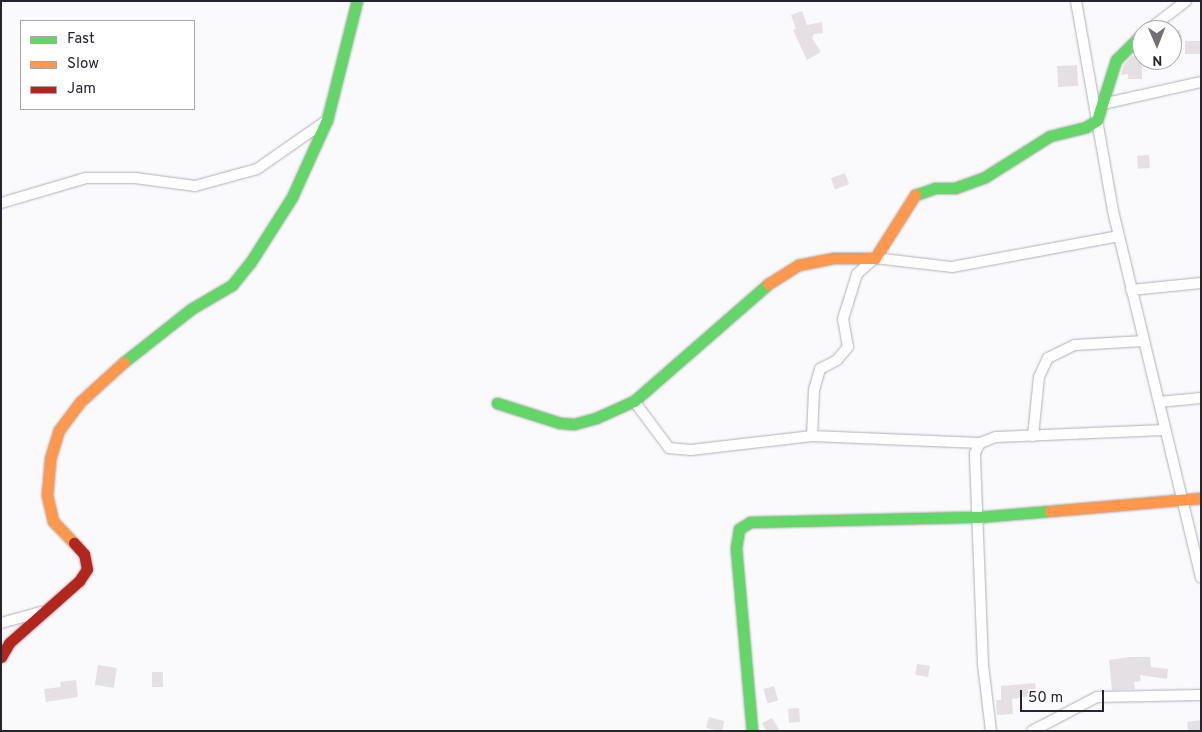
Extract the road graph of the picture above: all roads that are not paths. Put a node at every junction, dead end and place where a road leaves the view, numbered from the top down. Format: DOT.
graph roads {
  1 [pos="357,1"];
  2 [pos="1076,1"];
  3 [pos="1186,1"];
  4 [pos="1161,20"];
  5 [pos="1132,44"];
  6 [pos="1201,82"];
  7 [pos="1099,105"];
  8 [pos="327,120"];
  9 [pos="1097,120"];
  10 [pos="1,203"];
  11 [pos="1119,236"];
  12 [pos="875,258"];
  13 [pos="1201,282"];
  14 [pos="1131,290"];
  15 [pos="1144,341"];
  16 [pos="1201,398"];
  17 [pos="634,401"];
  18 [pos="1159,402"];
  19 [pos="497,403"];
  20 [pos="1165,430"];
  21 [pos="812,436"];
  22 [pos="1033,436"];
  23 [pos="980,443"];
  24 [pos="1201,498"];
  25 [pos="1183,500"];
  26 [pos="978,517"];
  27 [pos="1201,578"];
  28 [pos="42,612"];
  29 [pos="1,623"];
  30 [pos="1,657"];
  31 [pos="1201,695"];
  32 [pos="752,731"];
  33 [pos="990,731"];
  34 [pos="1032,731"];
  1 -- 8 [label="street"];
  2 -- 7 [label="street"];
  3 -- 4 [label="street"];
  5 -- 7 [label="street"];
  6 -- 7 [label="street"];
  7 -- 9 [label="street"];
  8 -- 10 [label="street"];
  8 -- 28 [label="street"];
  9 -- 11 [label="street"];
  9 -- 12 [label="street"];
  11 -- 12 [label="street"];
  11 -- 14 [label="street"];
  12 -- 17 [label="street"];
  12 -- 21 [label="street"];
  13 -- 14 [label="street"];
  14 -- 15 [label="street"];
  15 -- 18 [label="street"];
  15 -- 22 [label="street"];
  16 -- 18 [label="street"];
  17 -- 19 [label="street"];
  17 -- 21 [label="street"];
  18 -- 20 [label="street"];
  20 -- 22 [label="street"];
  20 -- 25 [label="street"];
  21 -- 23 [label="street"];
  22 -- 23 [label="street"];
  23 -- 26 [label="street"];
  24 -- 25 [label="street"];
  25 -- 26 [label="street"];
  25 -- 27 [label="street"];
  26 -- 32 [label="street"];
  26 -- 33 [label="street"];
  28 -- 29 [label="street"];
  28 -- 30 [label="street"];
  31 -- 34 [label="street"];
}
